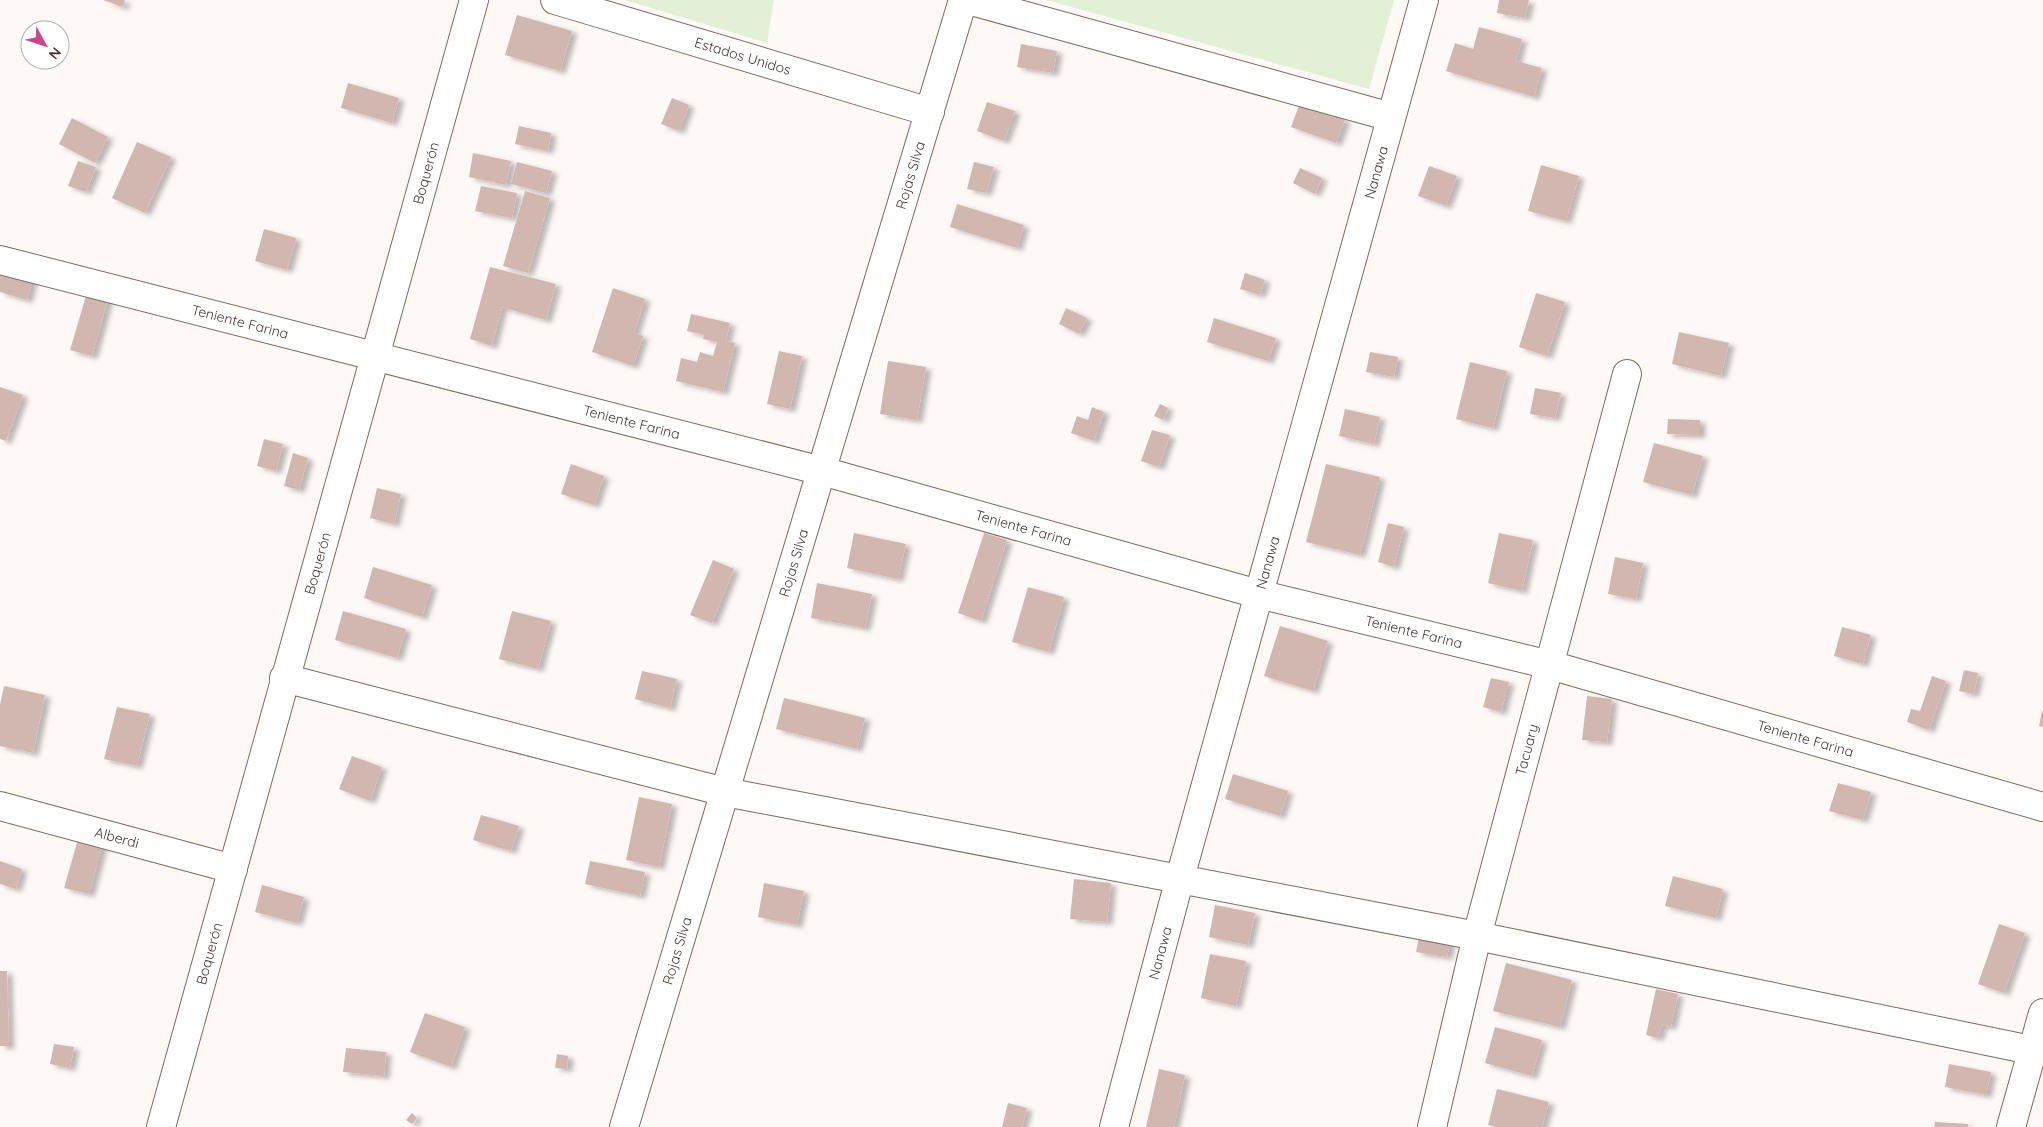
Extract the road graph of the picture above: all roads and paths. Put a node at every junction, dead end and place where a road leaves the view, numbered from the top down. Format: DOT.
graph roads {
  1 [pos="474,0"];
  2 [pos="555,0"];
  3 [pos="962,0"];
  4 [pos="968,0"];
  5 [pos="1424,0"];
  6 [pos="930,112"];
  7 [pos="1391,118"];
  8 [pos="0,260"];
  9 [pos="374,356"];
  10 [pos="1627,374"];
  11 [pos="822,471"];
  12 [pos="1258,594"];
  13 [pos="1550,665"];
  14 [pos="284,678"];
  15 [pos="726,792"];
  16 [pos="0,806"];
  17 [pos="2043,808"];
  18 [pos="233,869"];
  19 [pos="1180,878"];
  20 [pos="1477,936"];
  21 [pos="2043,1013"];
  22 [pos="2031,1050"];
  23 [pos="161,1127"];
  24 [pos="624,1127"];
  25 [pos="1114,1127"];
  26 [pos="1432,1127"];
  27 [pos="2011,1127"];
  1 -- 9 [label="street, Boquerón"];
  2 -- 6 [label="street, Estados Unidos"];
  3 -- 6 [label="street, Rojas Silva"];
  4 -- 7 [label="street"];
  5 -- 7 [label="street, Nanawa"];
  6 -- 11 [label="street, Rojas Silva"];
  7 -- 12 [label="street, Nanawa"];
  8 -- 9 [label="street, Teniente Farina"];
  9 -- 11 [label="street, Teniente Farina"];
  9 -- 14 [label="street, Boquerón"];
  10 -- 13 [label="street, Tacuary"];
  11 -- 12 [label="street, Teniente Farina"];
  11 -- 15 [label="street, Rojas Silva"];
  12 -- 13 [label="street, Teniente Farina"];
  12 -- 19 [label="street, Nanawa"];
  13 -- 17 [label="street, Teniente Farina"];
  13 -- 20 [label="street, Tacuary"];
  14 -- 15 [label="street"];
  14 -- 18 [label="street, Boquerón"];
  15 -- 19 [label="street"];
  15 -- 24 [label="street, Rojas Silva"];
  16 -- 18 [label="street, Alberdi"];
  18 -- 23 [label="street, Boquerón"];
  19 -- 20 [label="street"];
  19 -- 25 [label="street, Nanawa"];
  20 -- 22 [label="street"];
  20 -- 26 [label="street, Tacuary"];
  21 -- 22 [label="street"];
  22 -- 27 [label="street"];
}
